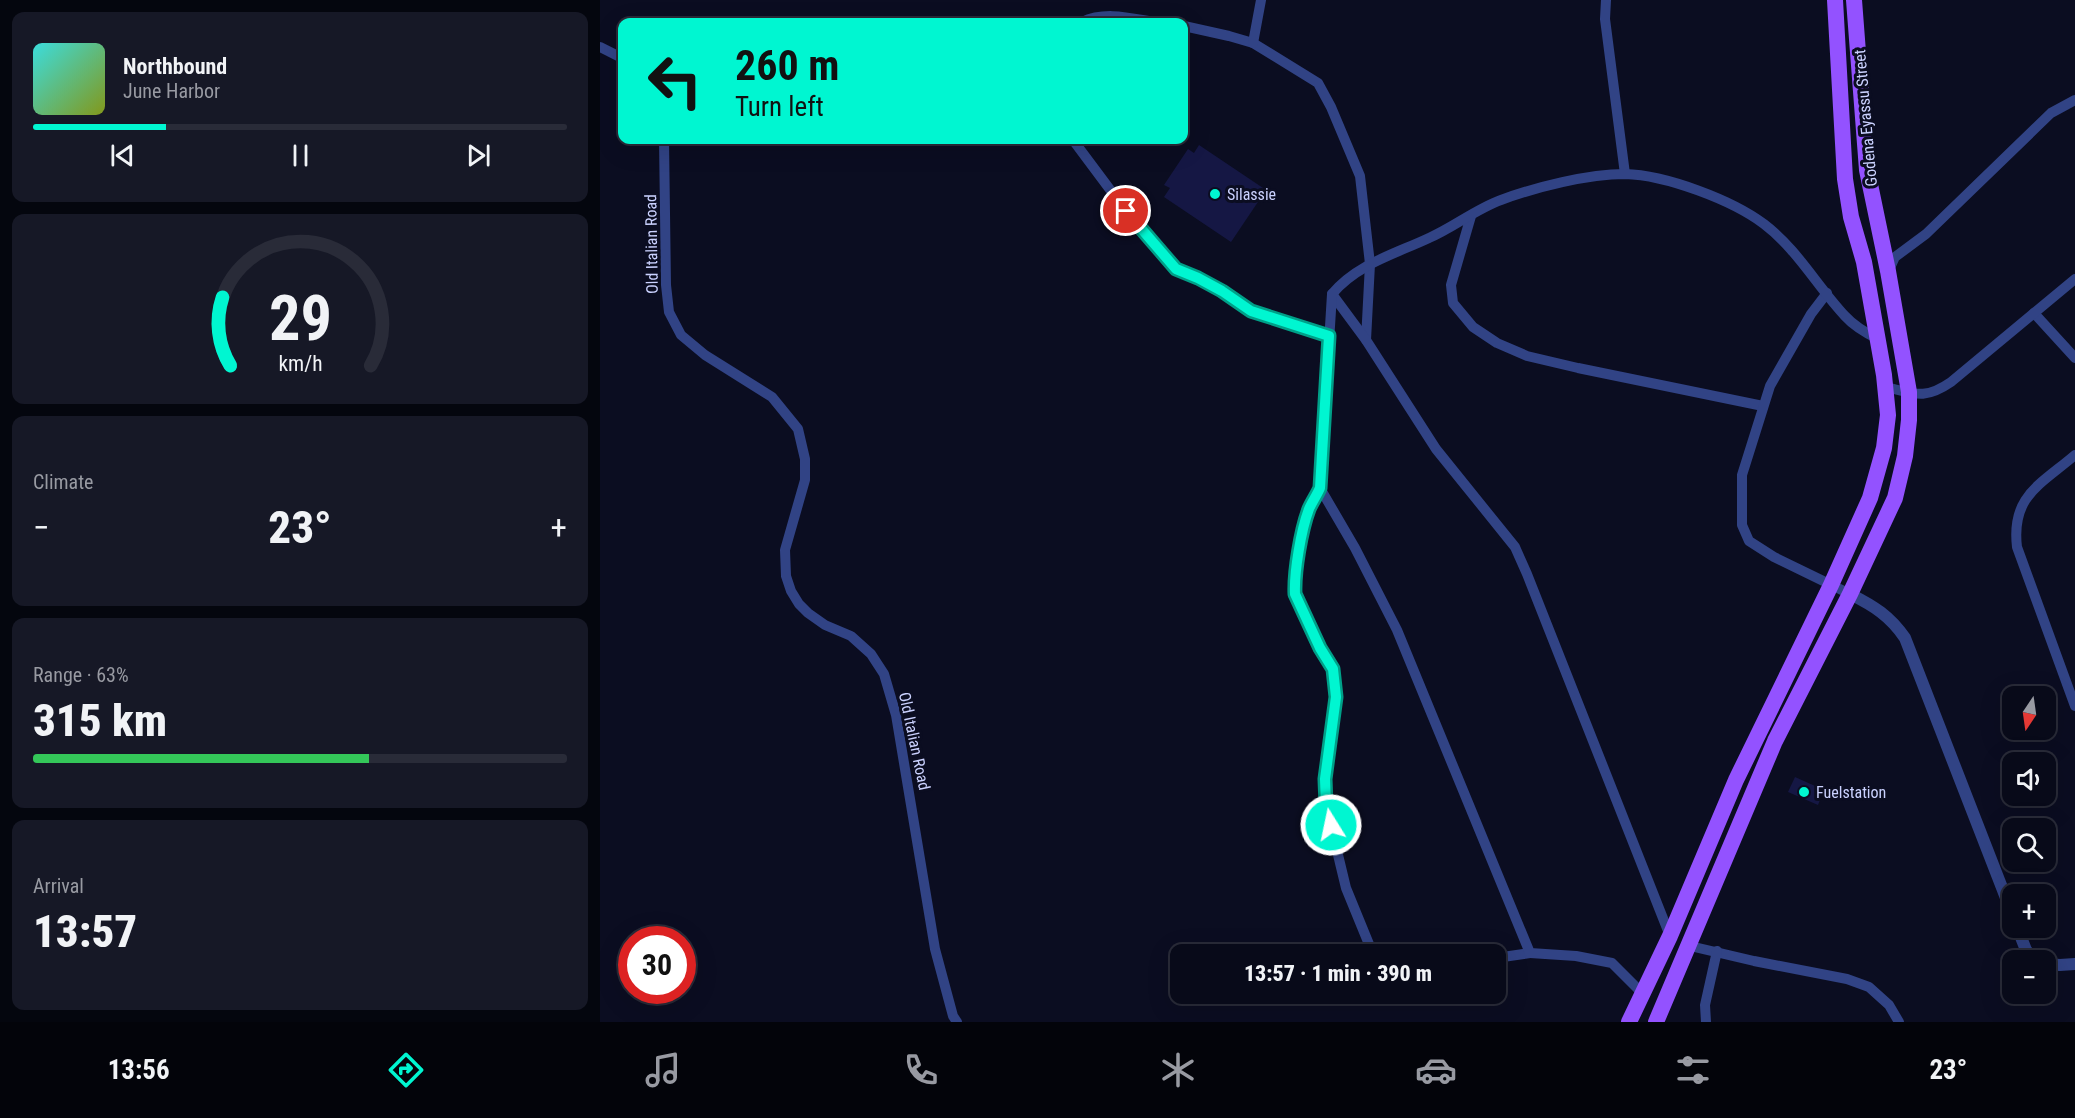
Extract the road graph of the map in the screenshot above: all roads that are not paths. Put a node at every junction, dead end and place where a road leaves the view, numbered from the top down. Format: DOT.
graph roads {
  1 [pos="1261,0"];
  2 [pos="1606,0"];
  3 [pos="1835,0"];
  4 [pos="1854,0"];
  5 [pos="1095,18"];
  6 [pos="1127,18"];
  7 [pos="1188,27"];
  8 [pos="1253,44"];
  9 [pos="600,47"];
  10 [pos="618,55"];
  11 [pos="2075,100"];
  12 [pos="664,144"];
  13 [pos="1075,144"];
  14 [pos="1625,174"];
  15 [pos="1471,216"];
  16 [pos="1370,264"];
  17 [pos="1888,271"];
  18 [pos="2075,279"];
  19 [pos="1827,293"];
  20 [pos="1332,294"];
  21 [pos="2034,313"];
  22 [pos="1329,336"];
  23 [pos="1878,339"];
  24 [pos="1366,340"];
  25 [pos="2075,358"];
  26 [pos="1886,387"];
  27 [pos="1909,392"];
  28 [pos="1763,406"];
  29 [pos="2075,455"];
  30 [pos="1320,488"];
  31 [pos="1831,585"];
  32 [pos="1850,594"];
  33 [pos="2075,706"];
  34 [pos="1758,734"];
  35 [pos="1775,741"];
  36 [pos="1736,780"];
  37 [pos="1754,788"];
  38 [pos="2002,888"];
  39 [pos="1670,936"];
  40 [pos="1369,944"];
  41 [pos="1690,946"];
  42 [pos="1717,951"];
  43 [pos="1530,953"];
  44 [pos="1506,957"];
  45 [pos="2075,963"];
  46 [pos="2056,965"];
  47 [pos="1642,993"];
  48 [pos="957,1022"];
  49 [pos="1629,1022"];
  50 [pos="1656,1022"];
  51 [pos="1706,1022"];
  52 [pos="1899,1022"];
  1 -- 8 [label="street"];
  2 -- 14 [label="street"];
  3 -- 23 [label="main road, Godena Eyassu Street"];
  4 -- 17 [label="main road, Godena Eyassu Street"];
  5 -- 6 [label="street"];
  7 -- 8 [label="street"];
  8 -- 16 [label="street"];
  9 -- 10 [label="street"];
  11 -- 17 [label="street"];
  12 -- 48 [label="street, Old Italian Road"];
  13 -- 22 [label="street"];
  14 -- 15 [label="street"];
  14 -- 19 [label="street"];
  15 -- 16 [label="street"];
  15 -- 28 [label="street"];
  16 -- 20 [label="street"];
  16 -- 24 [label="street"];
  17 -- 27 [label="main road, Godena Eyassu Street"];
  18 -- 21 [label="street"];
  19 -- 23 [label="street"];
  19 -- 28 [label="street"];
  20 -- 22 [label="street"];
  20 -- 24 [label="street"];
  21 -- 25 [label="street"];
  21 -- 27 [label="street"];
  22 -- 30 [label="street"];
  23 -- 26 [label="main road, Godena Eyassu Street"];
  24 -- 39 [label="street"];
  26 -- 27 [label="street"];
  26 -- 31 [label="main road, Godena Eyassu Street"];
  27 -- 32 [label="main road, Godena Eyassu Street"];
  28 -- 31 [label="street"];
  29 -- 33 [label="street"];
  30 -- 40 [label="street"];
  30 -- 43 [label="street"];
  31 -- 32 [label="street"];
  31 -- 34 [label="main road, Godena Eyassu Street"];
  32 -- 35 [label="main road, Godena Eyassu Street"];
  32 -- 38 [label="street"];
  34 -- 35 [label="main road"];
  34 -- 36 [label="main road, Godena Eyassu Street"];
  35 -- 37 [label="main road, Godena Eyassu Street"];
  36 -- 37 [label="main road"];
  36 -- 39 [label="main road, Godena Eyassu Street"];
  37 -- 41 [label="main road, Godena Eyassu Street"];
  39 -- 47 [label="main road, Godena Eyassu Street"];
  41 -- 42 [label="street"];
  41 -- 50 [label="main road, Godena Eyassu Street"];
  42 -- 51 [label="street"];
  42 -- 52 [label="street"];
  43 -- 44 [label="street"];
  43 -- 47 [label="street"];
  45 -- 46 [label="street"];
  47 -- 49 [label="main road, Godena Eyassu Street"];
}
